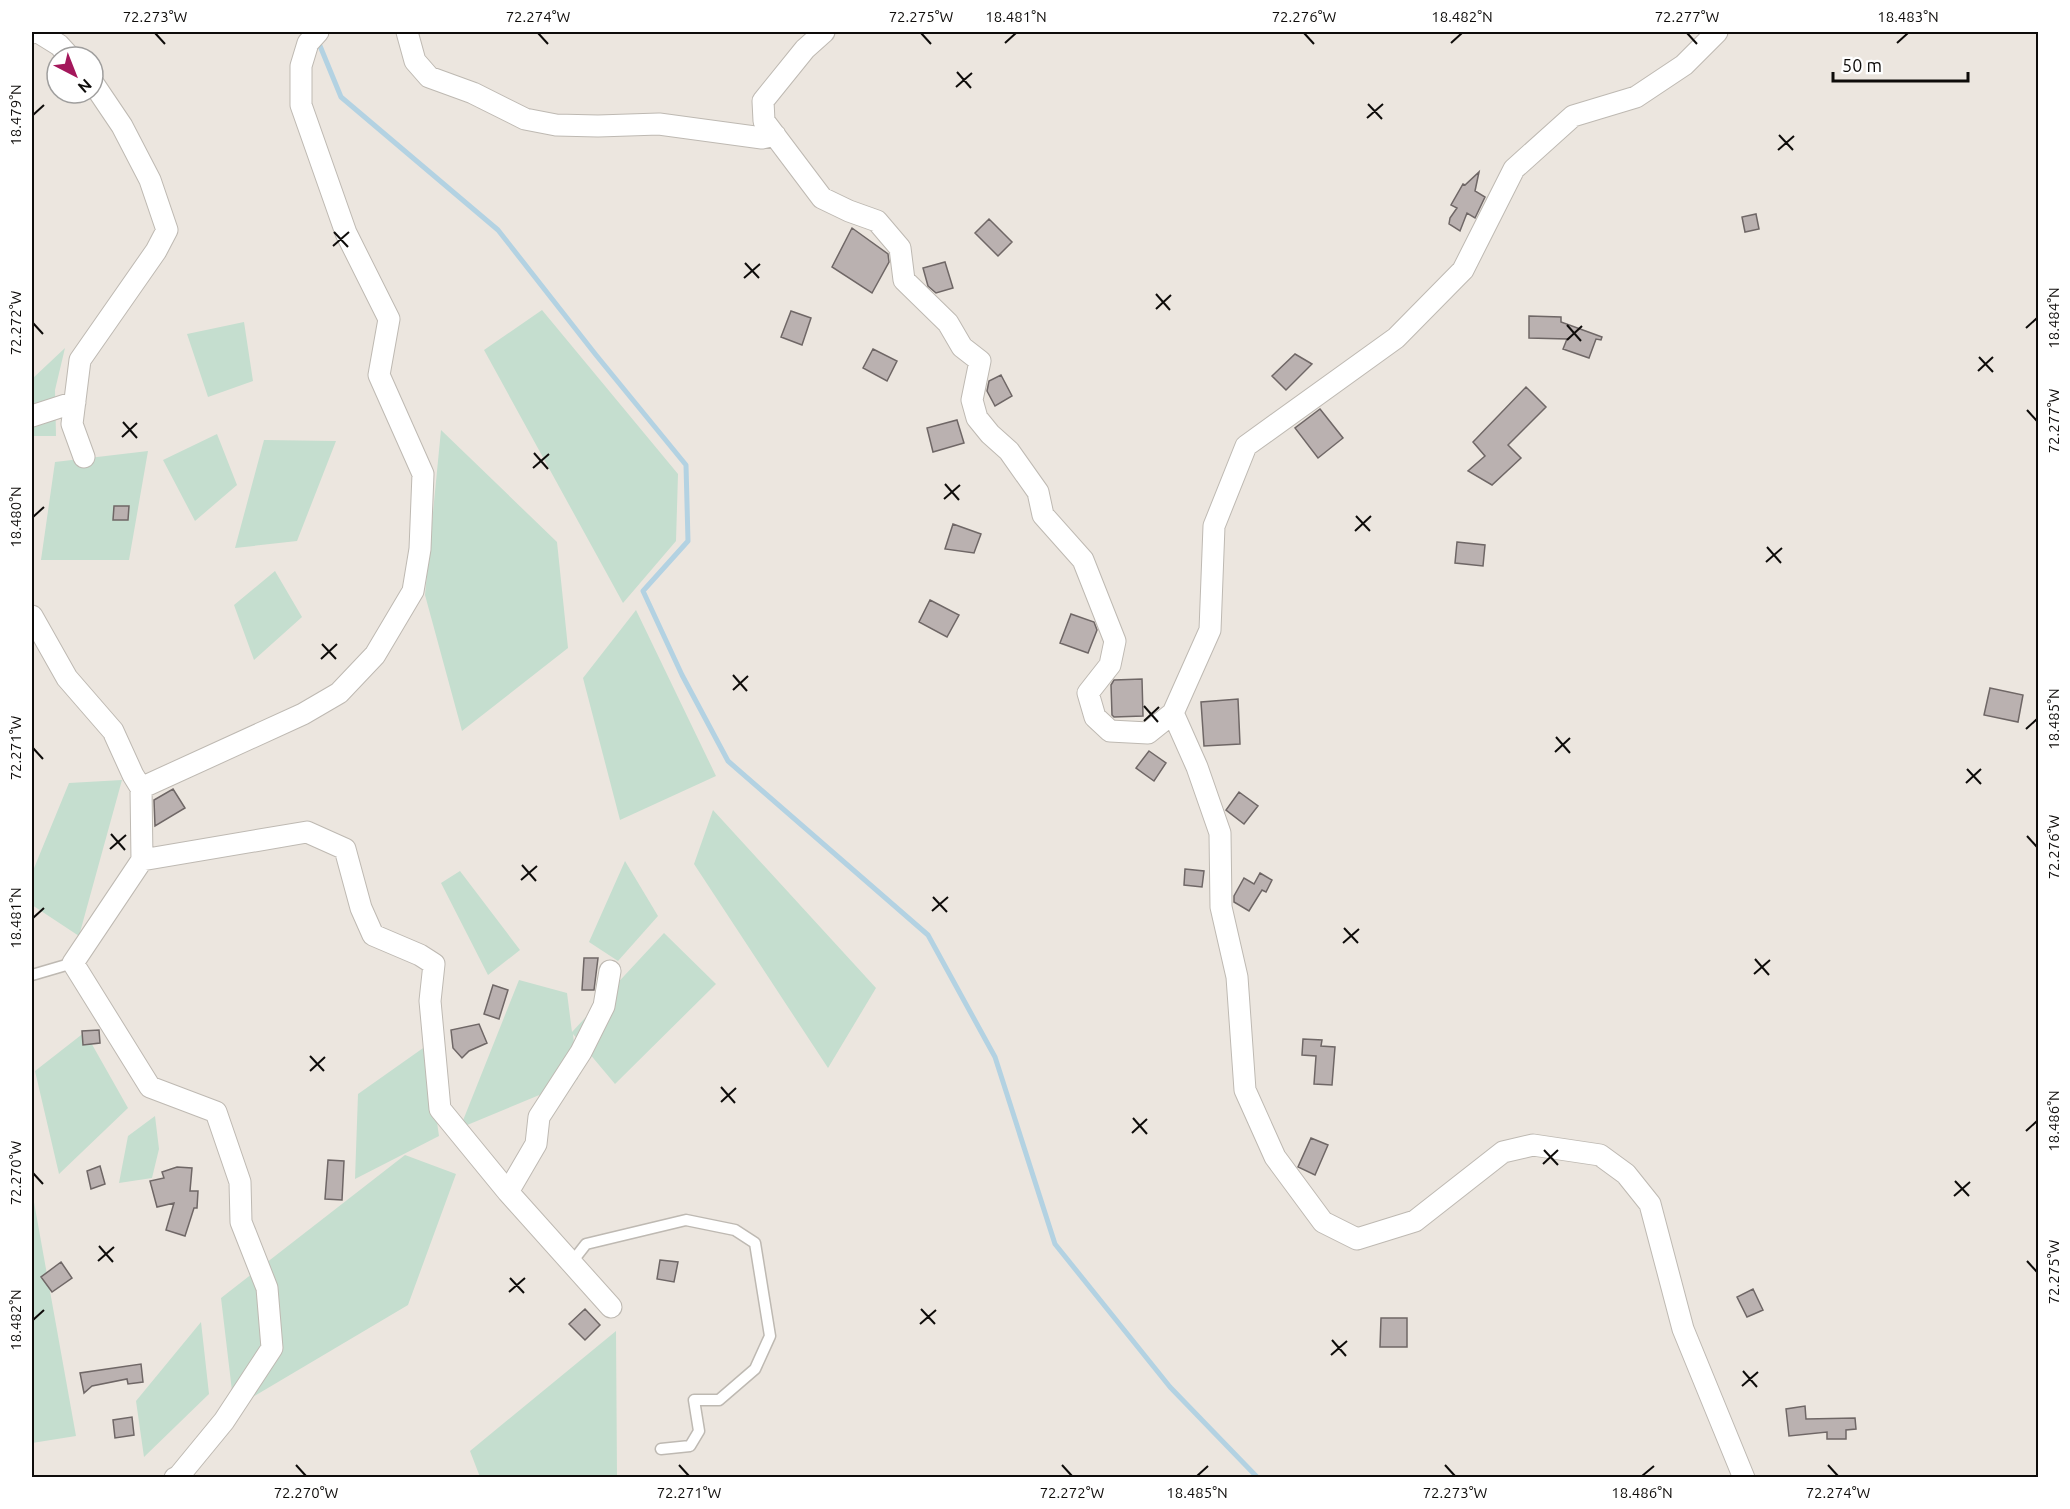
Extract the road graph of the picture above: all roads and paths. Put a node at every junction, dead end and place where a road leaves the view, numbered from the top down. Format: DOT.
graph roads {
  1 [pos="318,32"];
  2 [pos="407,32"];
  3 [pos="824,32"];
  4 [pos="1717,32"];
  5 [pos="32,33"];
  6 [pos="58,45"];
  7 [pos="105,101"];
  8 [pos="775,135"];
  9 [pos="75,402"];
  10 [pos="32,416"];
  11 [pos="84,457"];
  12 [pos="32,616"];
  13 [pos="1173,713"];
  14 [pos="141,788"];
  15 [pos="141,860"];
  16 [pos="73,963"];
  17 [pos="610,971"];
  18 [pos="32,975"];
  19 [pos="508,1192"];
  20 [pos="572,1262"];
  21 [pos="611,1307"];
  22 [pos="661,1449"];
  23 [pos="175,1478"];
  24 [pos="1744,1478"];
  1 -- 14 [label="street"];
  2 -- 8 [label="street"];
  3 -- 8 [label="street"];
  4 -- 13 [label="street"];
  5 -- 6 [label="street"];
  7 -- 9 [label="street"];
  8 -- 13 [label="street"];
  9 -- 10 [label="street"];
  9 -- 11 [label="street"];
  12 -- 14 [label="street"];
  13 -- 24 [label="street"];
  14 -- 15 [label="street"];
  15 -- 16 [label="street"];
  15 -- 19 [label="street"];
  16 -- 18 [label="lane"];
  16 -- 23 [label="street"];
  17 -- 19 [label="street"];
  19 -- 20 [label="street"];
  20 -- 21 [label="street"];
  20 -- 22 [label="lane"];
}
